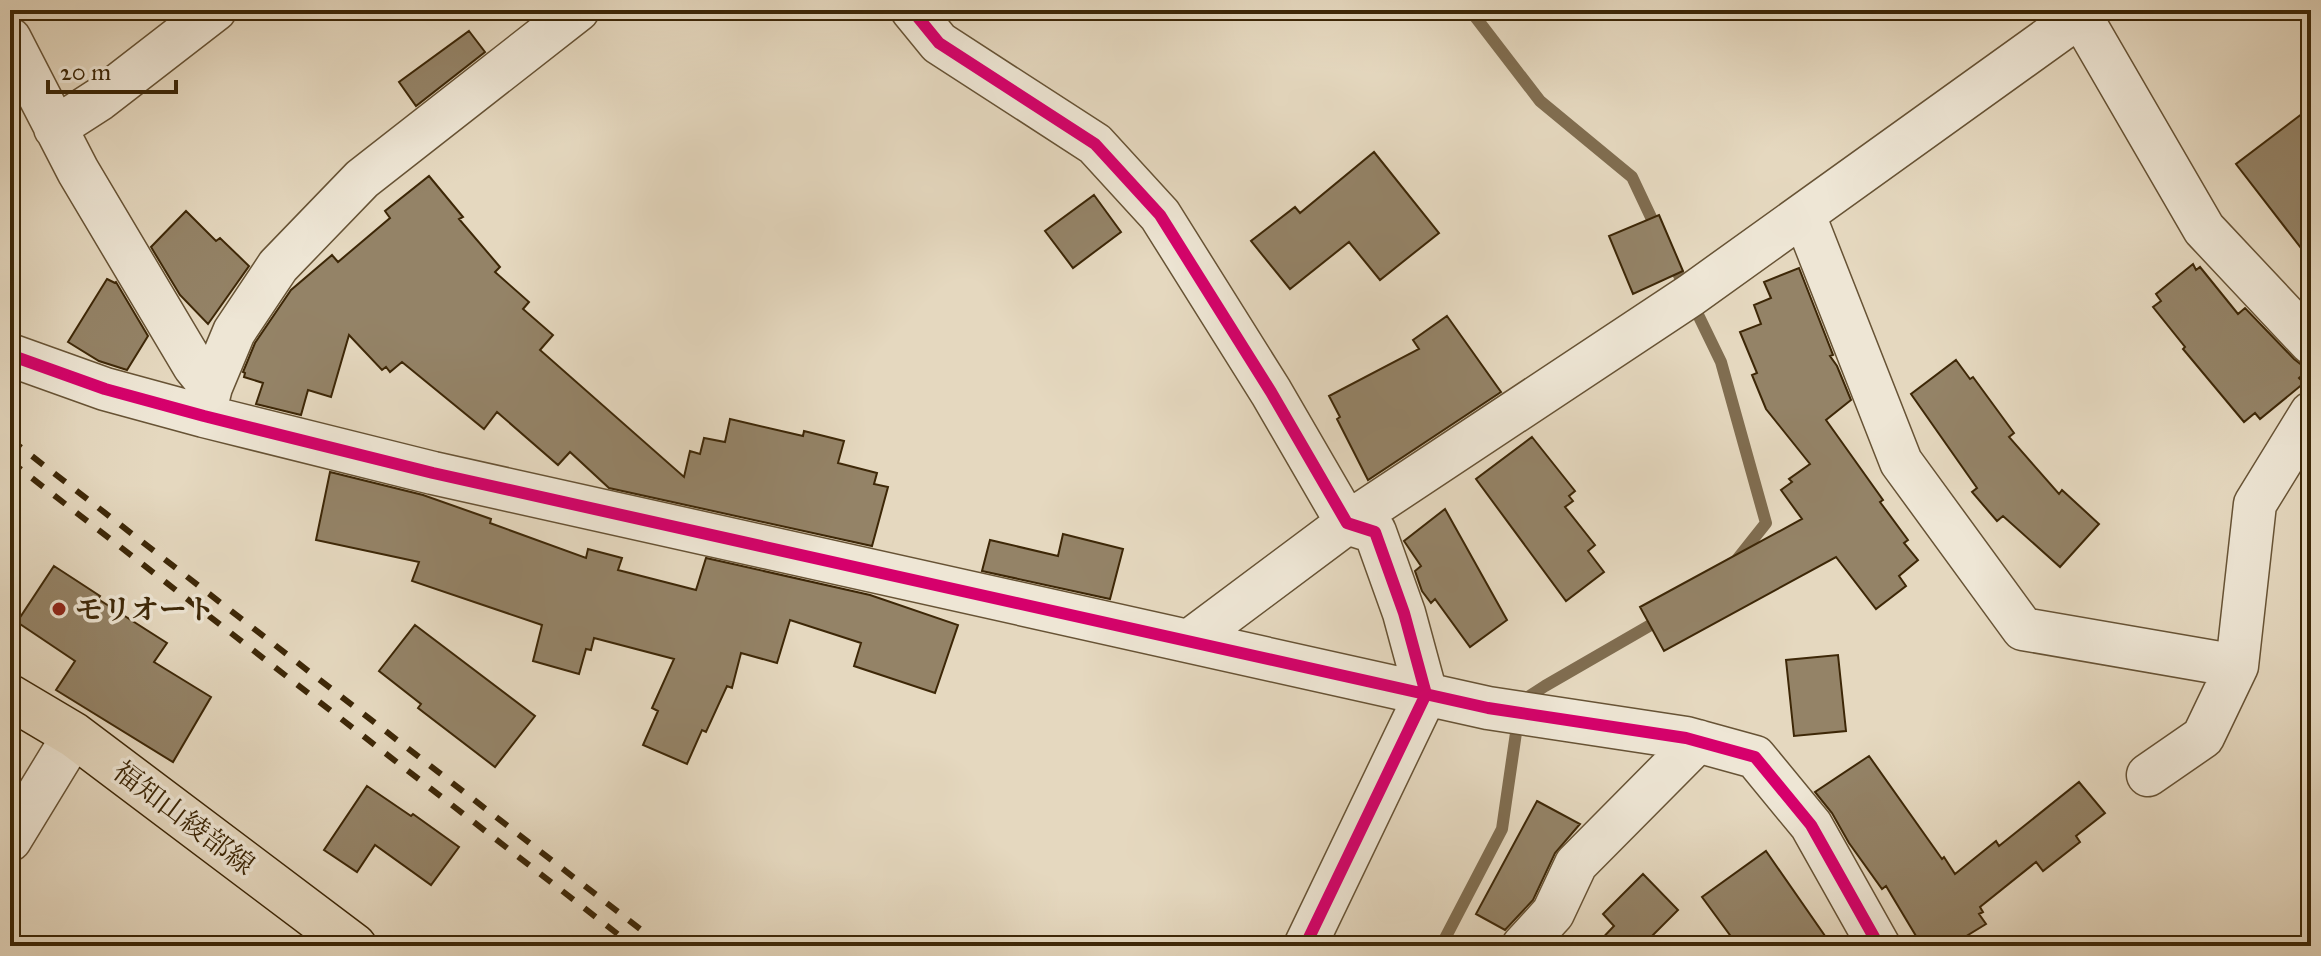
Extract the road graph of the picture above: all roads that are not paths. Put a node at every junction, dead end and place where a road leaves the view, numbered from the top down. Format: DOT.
graph roads {
  1 [pos="215,10"];
  2 [pos="578,10"];
  3 [pos="912,10"];
  4 [pos="2082,12"];
  5 [pos="10,39"];
  6 [pos="55,128"];
  7 [pos="1804,215"];
  8 [pos="2311,343"];
  9 [pos="10,355"];
  10 [pos="207,402"];
  11 [pos="2311,413"];
  12 [pos="1347,523"];
  13 [pos="1189,641"];
  14 [pos="2237,666"];
  15 [pos="1426,694"];
  16 [pos="10,697"];
  17 [pos="74,735"];
  18 [pos="1698,741"];
  19 [pos="2148,775"];
  20 [pos="10,840"];
  21 [pos="354,946"];
  22 [pos="1305,946"];
  23 [pos="1523,946"];
  24 [pos="1879,946"];
  1 -- 6 [label="street"];
  2 -- 10 [label="street"];
  3 -- 12 [label="street"];
  4 -- 7 [label="street"];
  4 -- 8 [label="street"];
  5 -- 6 [label="street"];
  6 -- 10 [label="street"];
  7 -- 12 [label="street"];
  7 -- 14 [label="street"];
  9 -- 10 [label="street"];
  10 -- 13 [label="street"];
  11 -- 14 [label="street"];
  12 -- 13 [label="street"];
  12 -- 15 [label="street"];
  13 -- 15 [label="street"];
  14 -- 19 [label="street"];
  15 -- 18 [label="street"];
  15 -- 22 [label="street"];
  16 -- 17 [label="main road, 福知山綾部線"];
  17 -- 20 [label="street"];
  17 -- 21 [label="main road, 福知山綾部線"];
  18 -- 23 [label="street"];
  18 -- 24 [label="street"];
}
